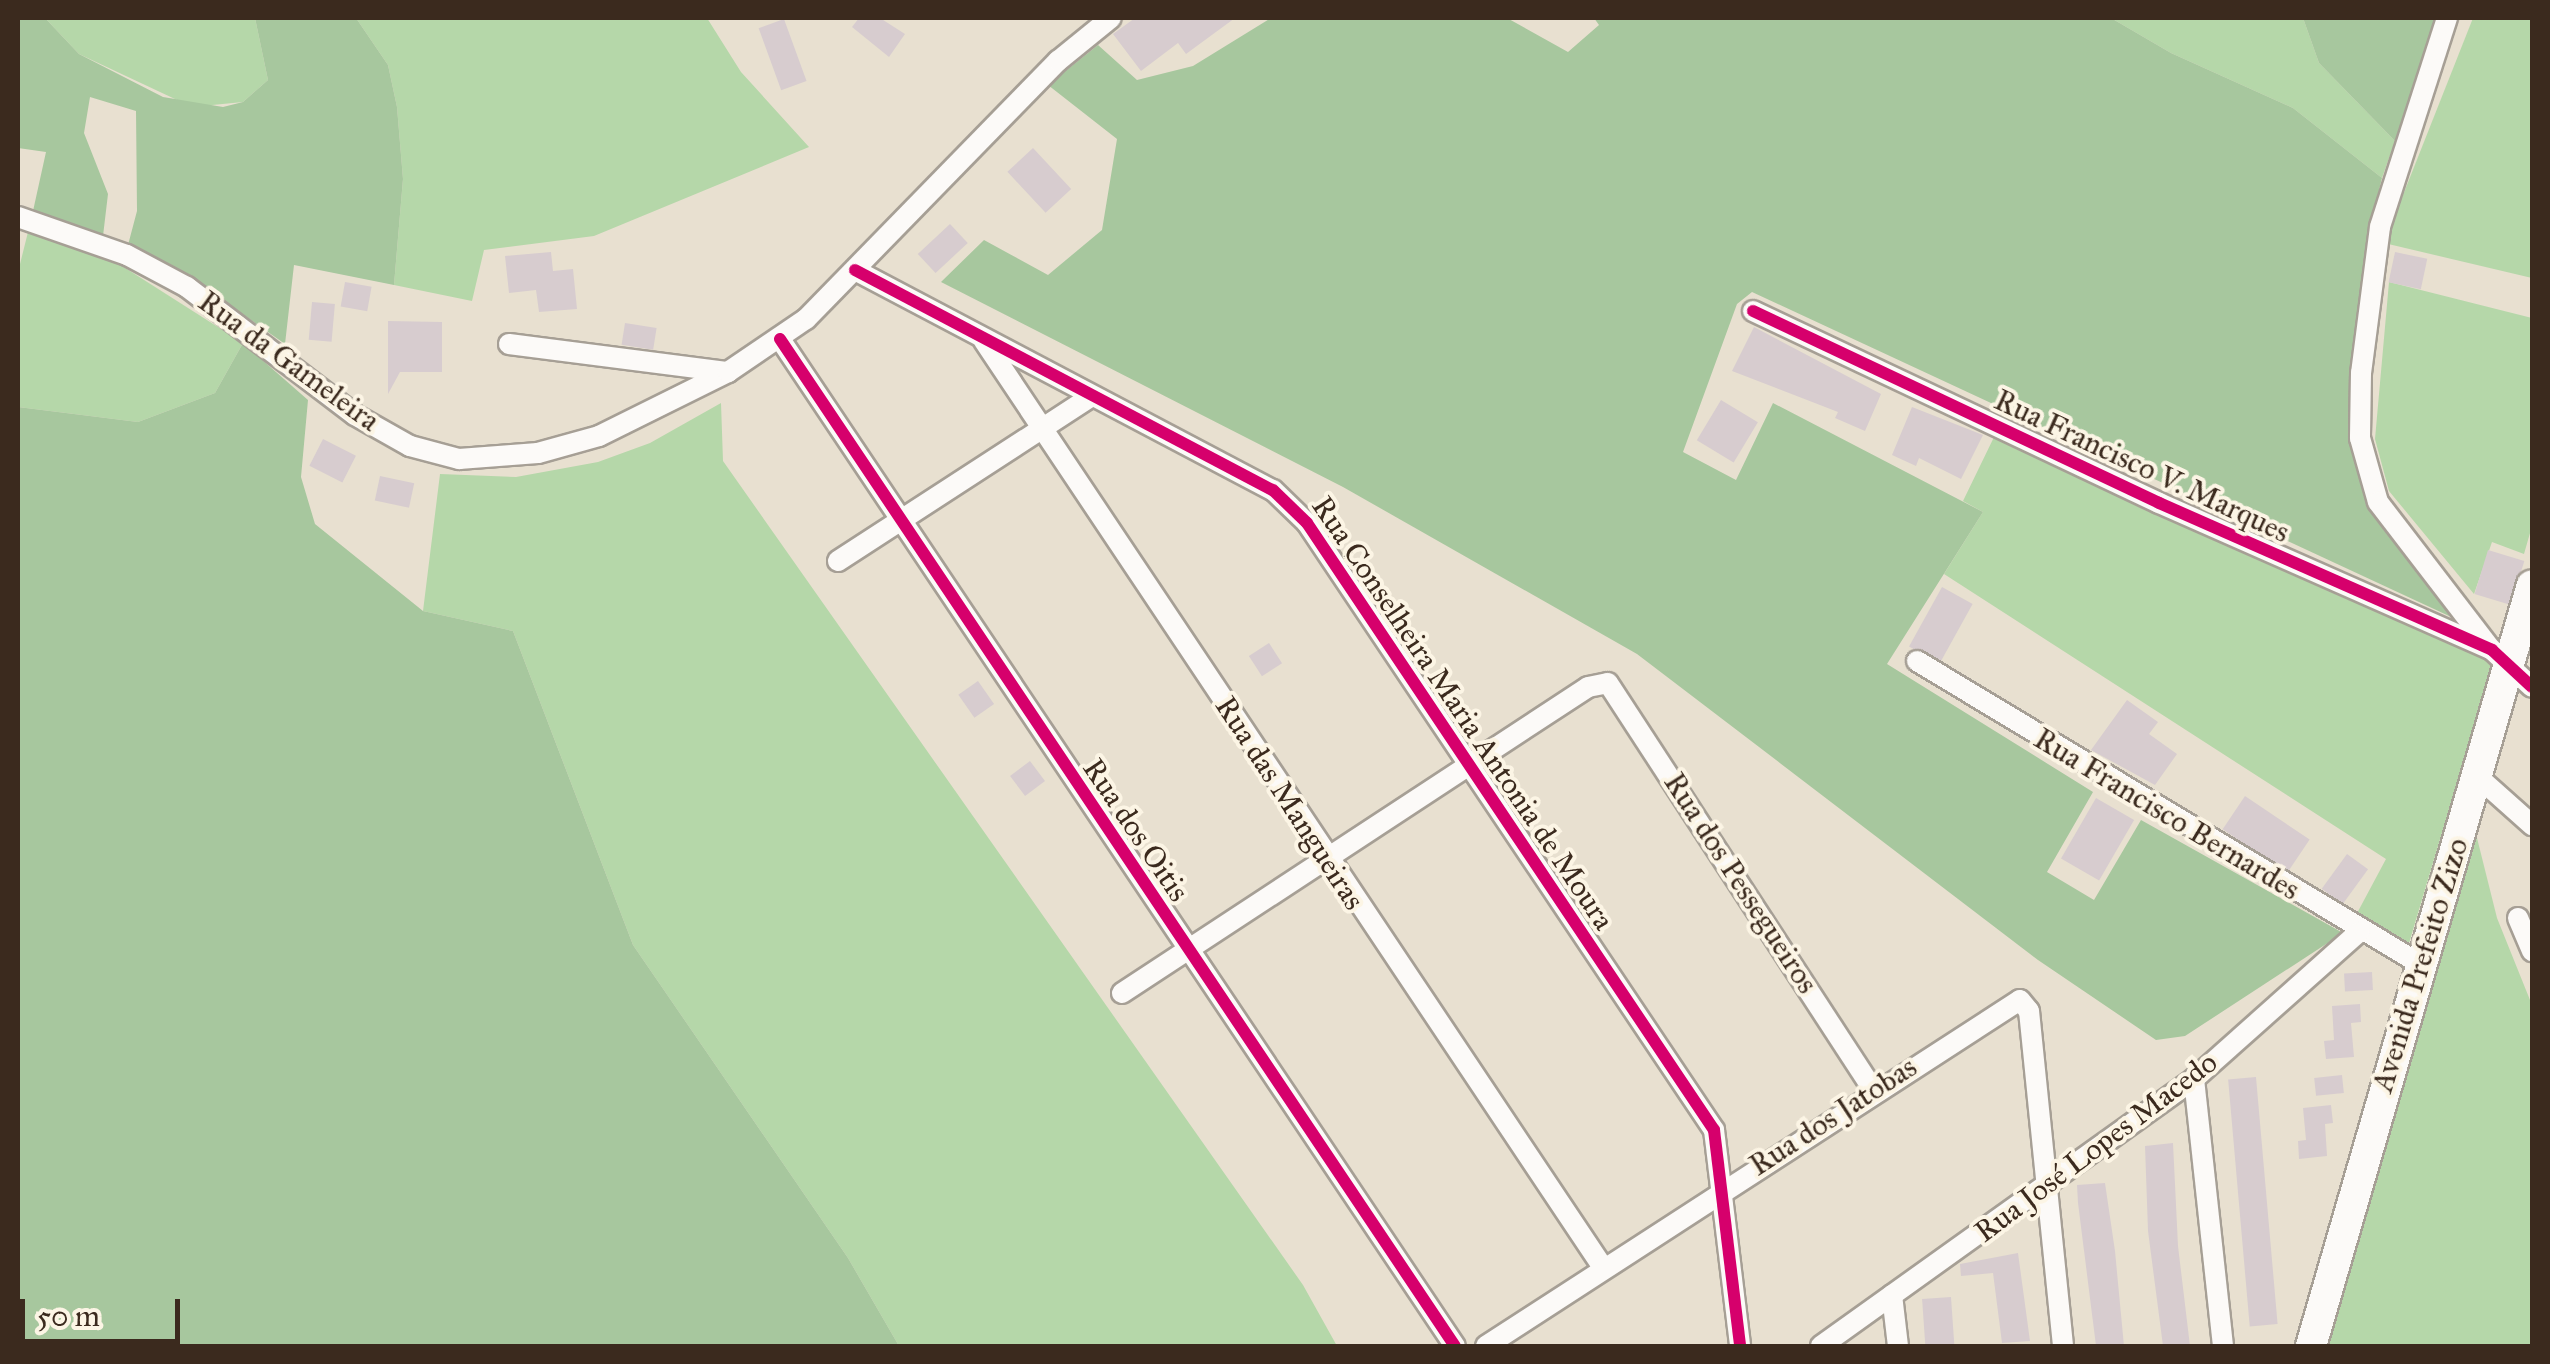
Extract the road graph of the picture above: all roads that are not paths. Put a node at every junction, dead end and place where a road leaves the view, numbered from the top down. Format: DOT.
graph roads {
  1 [pos="1112,18"];
  2 [pos="2447,18"];
  3 [pos="18,218"];
  4 [pos="856,270"];
  5 [pos="1753,311"];
  6 [pos="780,338"];
  7 [pos="982,338"];
  8 [pos="509,344"];
  9 [pos="728,372"];
  10 [pos="1092,396"];
  11 [pos="1044,427"];
  12 [pos="900,521"];
  13 [pos="838,561"];
  14 [pos="2532,585"];
  15 [pos="2501,658"];
  16 [pos="1917,661"];
  17 [pos="2532,687"];
  18 [pos="1471,763"];
  19 [pos="2477,776"];
  20 [pos="2532,825"];
  21 [pos="1326,859"];
  22 [pos="2518,918"];
  23 [pos="2360,932"];
  24 [pos="1187,951"];
  25 [pos="2532,951"];
  26 [pos="2420,964"];
  27 [pos="1122,994"];
  28 [pos="2194,1080"];
  29 [pos="1874,1090"];
  30 [pos="1721,1189"];
  31 [pos="2044,1190"];
  32 [pos="1602,1266"];
  33 [pos="1892,1296"];
  34 [pos="1455,1346"];
  35 [pos="1486,1346"];
  36 [pos="1740,1346"];
  37 [pos="1820,1346"];
  38 [pos="1898,1346"];
  39 [pos="2062,1346"];
  40 [pos="2224,1346"];
  41 [pos="2311,1346"];
  1 -- 4 [label="street, Rua da Gameleira"];
  2 -- 15 [label="street"];
  3 -- 9 [label="street, Rua da Gameleira"];
  4 -- 6 [label="street, Rua da Gameleira"];
  4 -- 7 [label="street, Rua Conselheira Maria Antonia de Moura"];
  5 -- 15 [label="street, Rua Francisco V. Marques"];
  6 -- 9 [label="street, Rua da Gameleira"];
  6 -- 12 [label="street, Rua dos Oitis"];
  7 -- 10 [label="street, Rua Conselheira Maria Antonia de Moura"];
  7 -- 11 [label="street, Rua das Mangueiras"];
  8 -- 9 [label="street"];
  10 -- 11 [label="street"];
  10 -- 18 [label="street, Rua Conselheira Maria Antonia de Moura"];
  11 -- 12 [label="street"];
  11 -- 21 [label="street, Rua das Mangueiras"];
  12 -- 13 [label="street"];
  12 -- 24 [label="street, Rua dos Oitis"];
  14 -- 15 [label="main road, Avenida Prefeito Zizo"];
  15 -- 17 [label="street"];
  15 -- 19 [label="main road, Avenida Prefeito Zizo"];
  16 -- 23 [label="street, Rua Francisco Bernardes"];
  18 -- 21 [label="street"];
  18 -- 29 [label="street, Rua dos Pessegueiros"];
  18 -- 30 [label="street, Rua Conselheira Maria Antonia de Moura"];
  19 -- 20 [label="street"];
  19 -- 26 [label="main road, Avenida Prefeito Zizo"];
  21 -- 24 [label="street"];
  21 -- 32 [label="street, Rua das Mangueiras"];
  22 -- 25 [label="street"];
  23 -- 26 [label="street, Rua Francisco Bernardes"];
  23 -- 28 [label="street, Rua José Lopes Macedo"];
  24 -- 27 [label="street"];
  24 -- 34 [label="street, Rua dos Oitis"];
  26 -- 41 [label="main road, Avenida Prefeito Zizo"];
  28 -- 31 [label="street, Rua José Lopes Macedo"];
  28 -- 40 [label="street"];
  29 -- 30 [label="street, Rua dos Jatobas"];
  29 -- 31 [label="street, Rua dos Jatobas"];
  30 -- 32 [label="street, Rua dos Jatobas"];
  30 -- 36 [label="street, Rua Conselheira Maria Antonia de Moura"];
  31 -- 33 [label="street, Rua José Lopes Macedo"];
  31 -- 39 [label="street"];
  32 -- 35 [label="street, Rua dos Jatobas"];
  33 -- 37 [label="street, Rua José Lopes Macedo"];
  33 -- 38 [label="street"];
}
